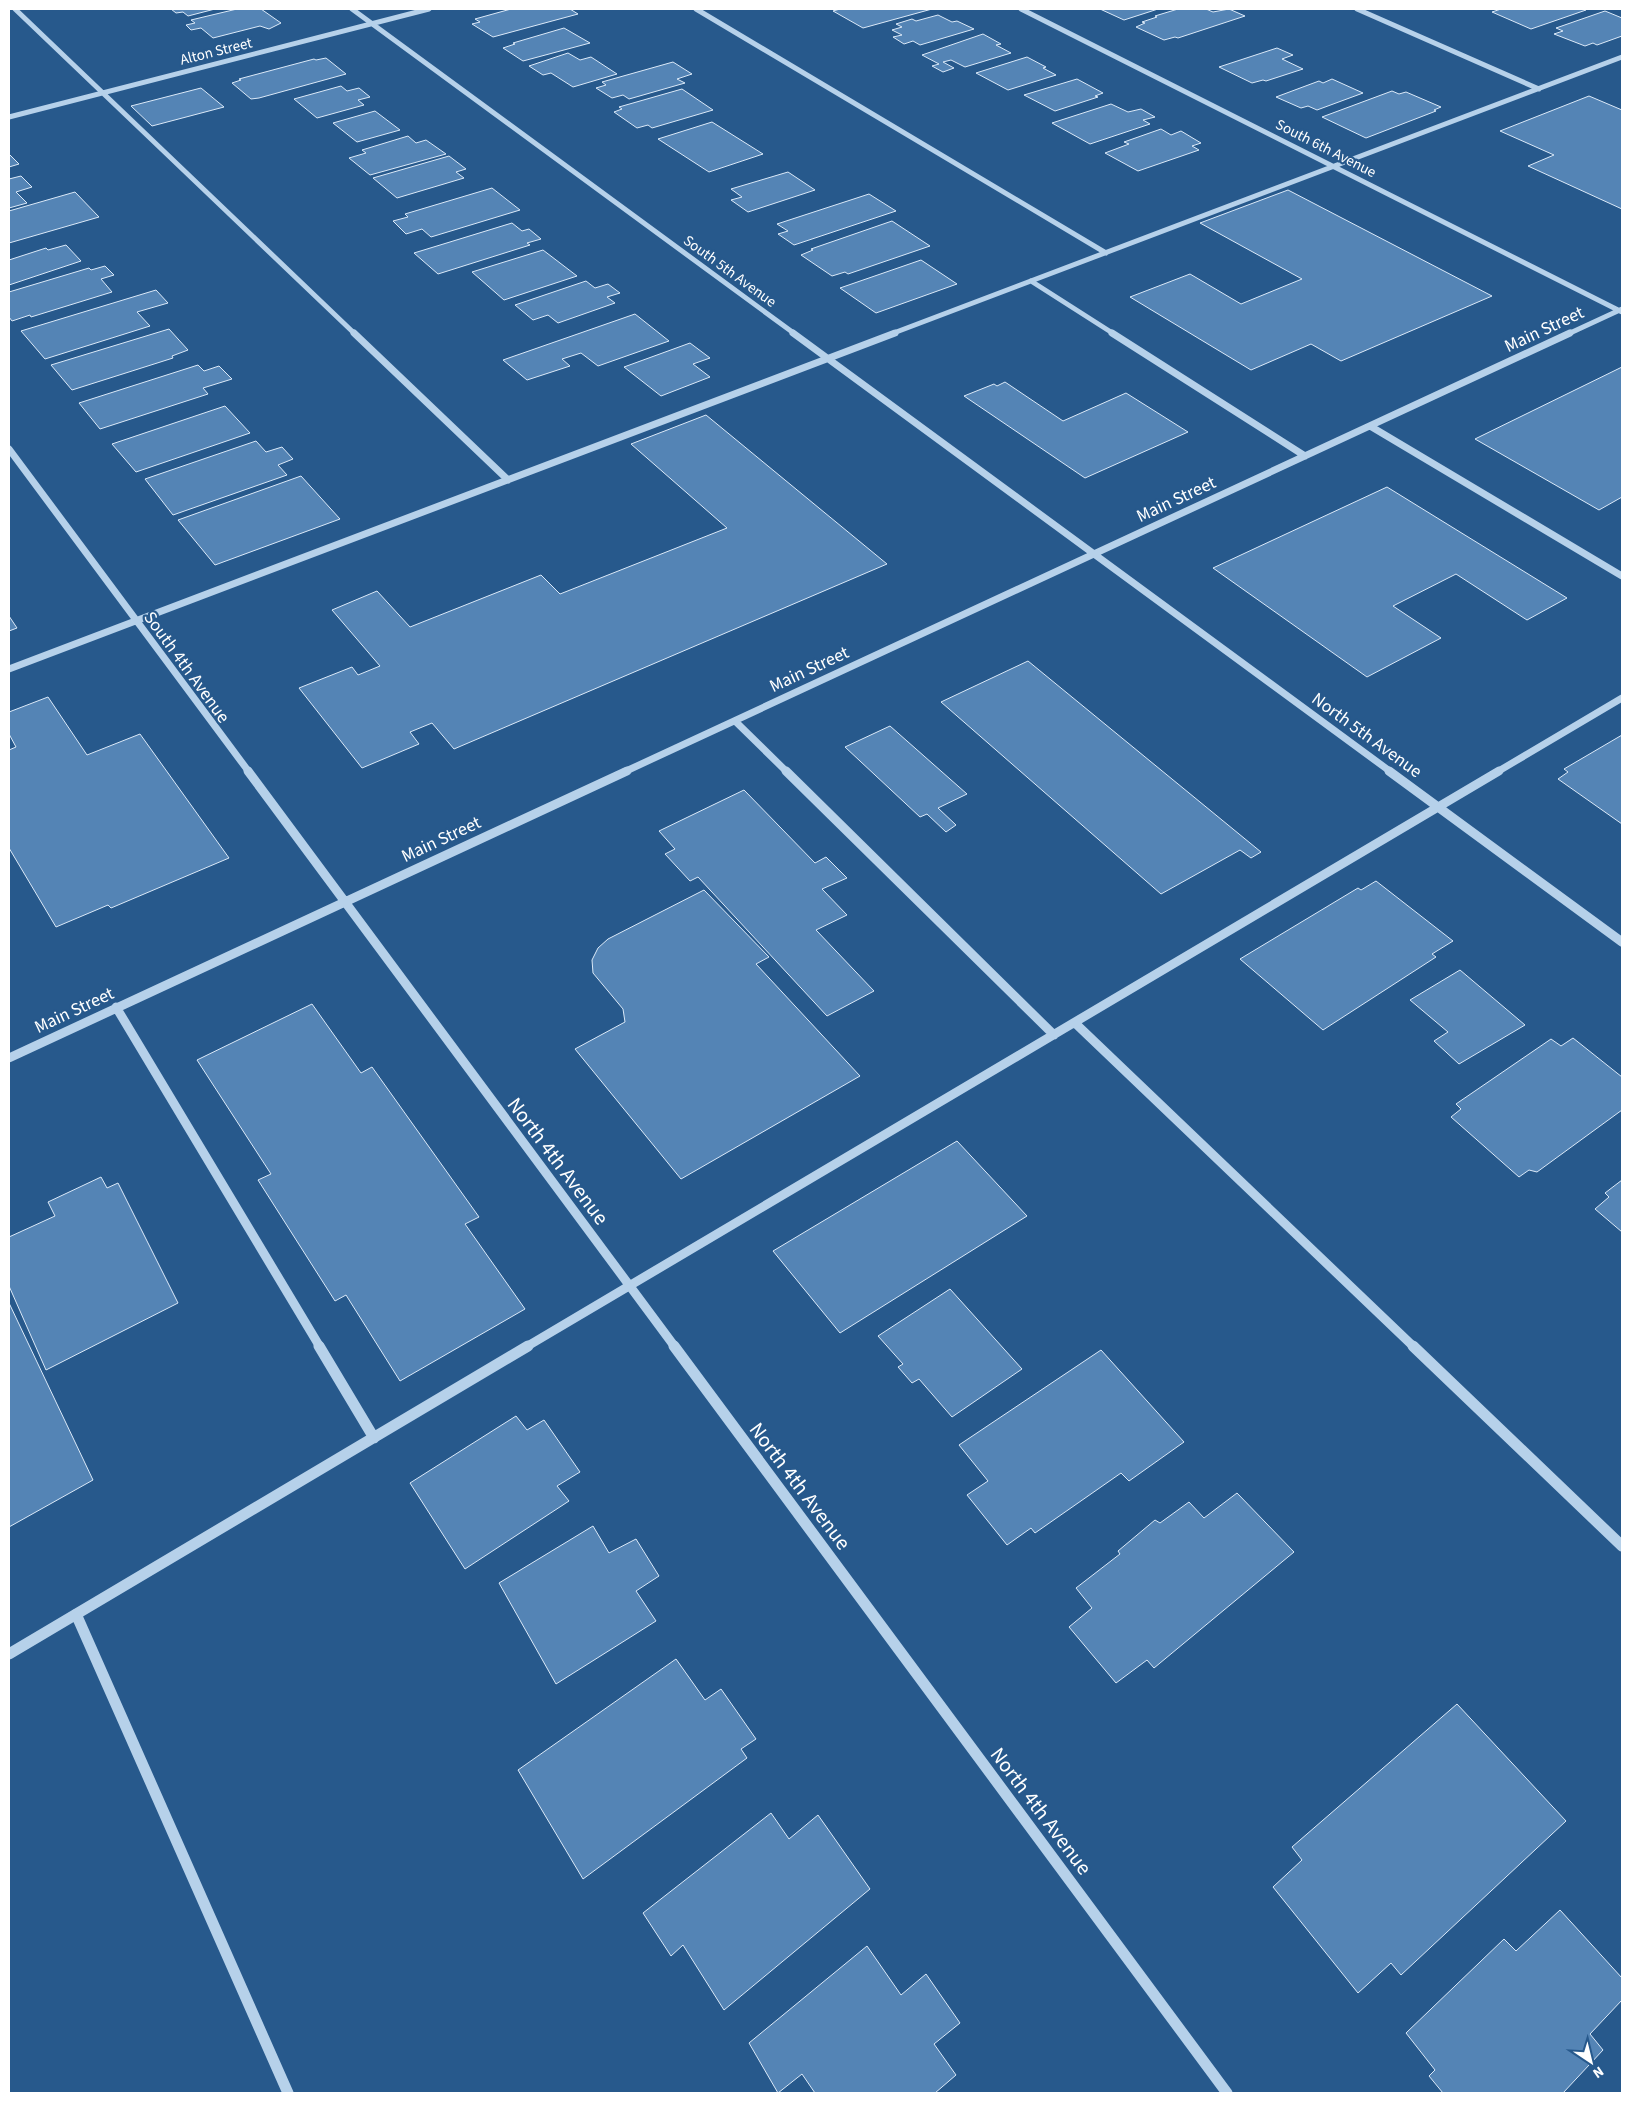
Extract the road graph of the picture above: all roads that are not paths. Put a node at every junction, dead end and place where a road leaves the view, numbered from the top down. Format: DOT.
graph roads {
  1 [pos="15,9"];
  2 [pos="352,9"];
  3 [pos="429,9"];
  4 [pos="696,9"];
  5 [pos="1021,9"];
  6 [pos="1357,9"];
  7 [pos="372,24"];
  8 [pos="1622,57"];
  9 [pos="1539,88"];
  10 [pos="103,93"];
  11 [pos="9,117"];
  12 [pos="1334,166"];
  13 [pos="1106,253"];
  14 [pos="1031,281"];
  15 [pos="1621,310"];
  16 [pos="828,358"];
  17 [pos="1370,426"];
  18 [pos="9,450"];
  19 [pos="1305,456"];
  20 [pos="508,480"];
  21 [pos="1094,554"];
  22 [pos="1622,576"];
  23 [pos="135,621"];
  24 [pos="9,669"];
  25 [pos="1622,698"];
  26 [pos="735,721"];
  27 [pos="1439,807"];
  28 [pos="342,902"];
  29 [pos="1622,942"];
  30 [pos="116,1007"];
  31 [pos="1075,1022"];
  32 [pos="1054,1034"];
  33 [pos="9,1058"];
  34 [pos="628,1287"];
  35 [pos="374,1438"];
  36 [pos="1622,1546"];
  37 [pos="76,1614"];
  38 [pos="9,1654"];
  39 [pos="288,2093"];
  40 [pos="1227,2093"];
  1 -- 10 [label="street"];
  2 -- 7 [label="street, South 5th Avenue"];
  3 -- 7 [label="street, Alton Street"];
  4 -- 13 [label="street"];
  5 -- 12 [label="street, South 6th Avenue"];
  6 -- 9 [label="street"];
  7 -- 10 [label="street, Alton Street"];
  7 -- 16 [label="street, South 5th Avenue"];
  8 -- 9 [label="street"];
  9 -- 12 [label="street"];
  10 -- 11 [label="street, Alton Street"];
  10 -- 20 [label="street"];
  12 -- 13 [label="street"];
  12 -- 15 [label="street, South 6th Avenue"];
  13 -- 14 [label="street"];
  14 -- 16 [label="street"];
  14 -- 19 [label="street"];
  15 -- 17 [label="street, Main Street"];
  16 -- 20 [label="street"];
  16 -- 21 [label="street, South 5th Avenue"];
  17 -- 19 [label="street, Main Street"];
  17 -- 22 [label="street"];
  18 -- 23 [label="street, South 4th Avenue"];
  19 -- 21 [label="street, Main Street"];
  20 -- 23 [label="street"];
  21 -- 26 [label="street, Main Street"];
  21 -- 27 [label="street, North 5th Avenue"];
  23 -- 24 [label="street"];
  23 -- 28 [label="street, South 4th Avenue"];
  25 -- 27 [label="street"];
  26 -- 28 [label="street, Main Street"];
  26 -- 32 [label="street"];
  27 -- 29 [label="street, North 5th Avenue"];
  27 -- 31 [label="street"];
  28 -- 30 [label="street, Main Street"];
  28 -- 34 [label="street, North 4th Avenue"];
  30 -- 33 [label="street, Main Street"];
  30 -- 35 [label="street"];
  31 -- 32 [label="street"];
  31 -- 36 [label="street"];
  32 -- 34 [label="street"];
  34 -- 35 [label="street"];
  34 -- 40 [label="street, North 4th Avenue"];
  35 -- 37 [label="street"];
  37 -- 38 [label="street"];
  37 -- 39 [label="street"];
}
